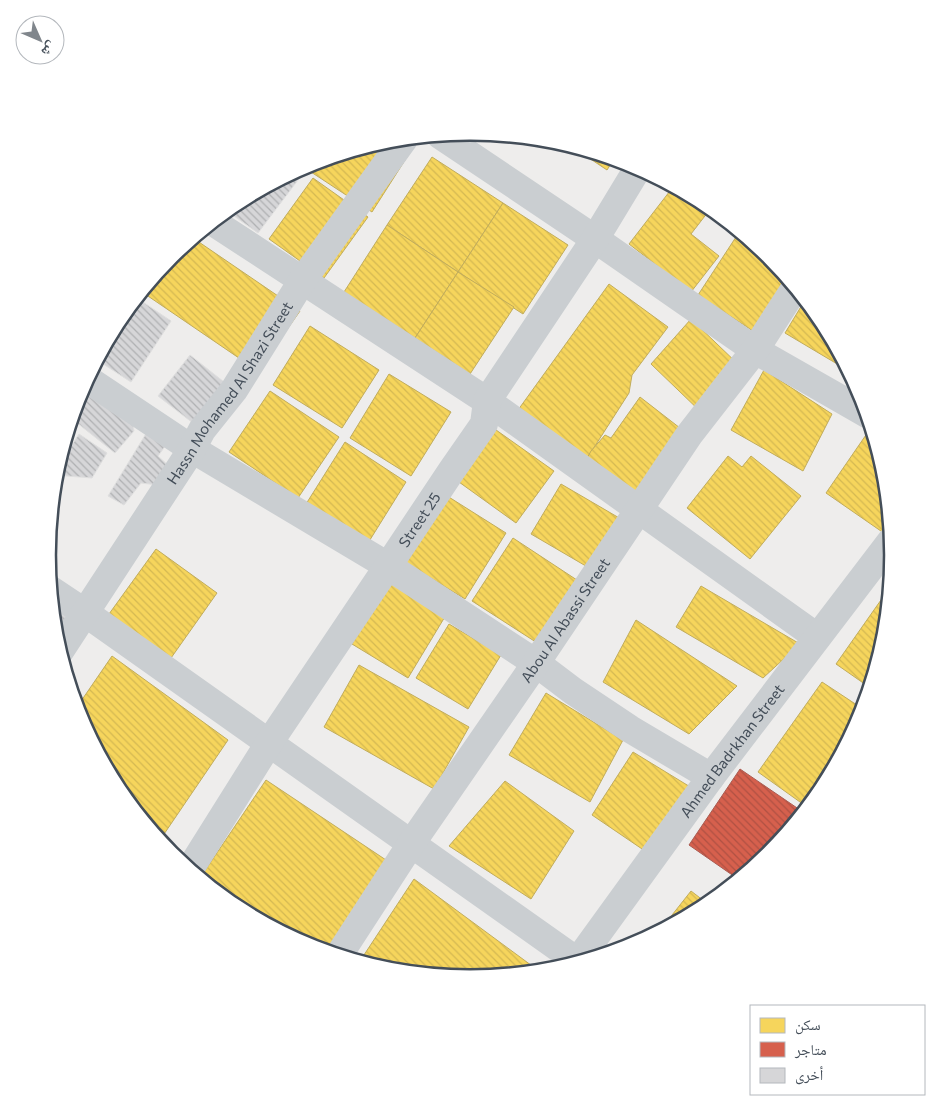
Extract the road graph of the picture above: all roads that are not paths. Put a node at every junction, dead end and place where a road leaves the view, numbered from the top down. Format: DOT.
graph roads {
  1 [pos="449,142"];
  2 [pos="398,148"];
  3 [pos="634,175"];
  4 [pos="219,226"];
  5 [pos="595,239"];
  6 [pos="302,281"];
  7 [pos="791,294"];
  8 [pos="754,350"];
  9 [pos="94,384"];
  10 [pos="487,401"];
  11 [pos="856,408"];
  12 [pos="192,449"];
  13 [pos="638,510"];
  14 [pos="884,550"];
  15 [pos="388,566"];
  16 [pos="58,595"];
  17 [pos="84,612"];
  18 [pos="817,637"];
  19 [pos="65,642"];
  20 [pos="536,663"];
  21 [pos="269,743"];
  22 [pos="711,776"];
  23 [pos="411,844"];
  24 [pos="194,863"];
  25 [pos="343,949"];
  26 [pos="583,953"];
  27 [pos="570,957"];
  1 -- 5 [label="street"];
  2 -- 6 [label="street, Hassn Mohamed Al Shazi Street"];
  3 -- 5 [label="street, Street 25"];
  4 -- 6 [label="street"];
  5 -- 8 [label="street"];
  5 -- 10 [label="street, Street 25"];
  6 -- 10 [label="street"];
  6 -- 12 [label="street, Hassn Mohamed Al Shazi Street"];
  7 -- 8 [label="street, Abou Al Abassi Street"];
  8 -- 11 [label="street"];
  8 -- 13 [label="street, Abou Al Abassi Street"];
  9 -- 12 [label="street"];
  10 -- 13 [label="street"];
  10 -- 15 [label="street, Street 25"];
  12 -- 15 [label="street"];
  12 -- 17 [label="street, Hassn Mohamed Al Shazi Street"];
  13 -- 18 [label="street"];
  13 -- 20 [label="street, Abou Al Abassi Street"];
  14 -- 18 [label="street, Ahmed Badrkhan Street"];
  15 -- 20 [label="street"];
  15 -- 21 [label="street, Street 25"];
  16 -- 17 [label="street"];
  17 -- 19 [label="street, Hassn Mohamed Al Shazi Street"];
  17 -- 21 [label="street"];
  18 -- 22 [label="street, Ahmed Badrkhan Street"];
  20 -- 22 [label="street"];
  20 -- 23 [label="street, Abou Al Abassi Street"];
  21 -- 23 [label="street"];
  21 -- 24 [label="street, Street 25"];
  22 -- 26 [label="street, Ahmed Badrkhan Street"];
  23 -- 25 [label="street, Abou Al Abassi Street"];
  23 -- 27 [label="street"];
}
